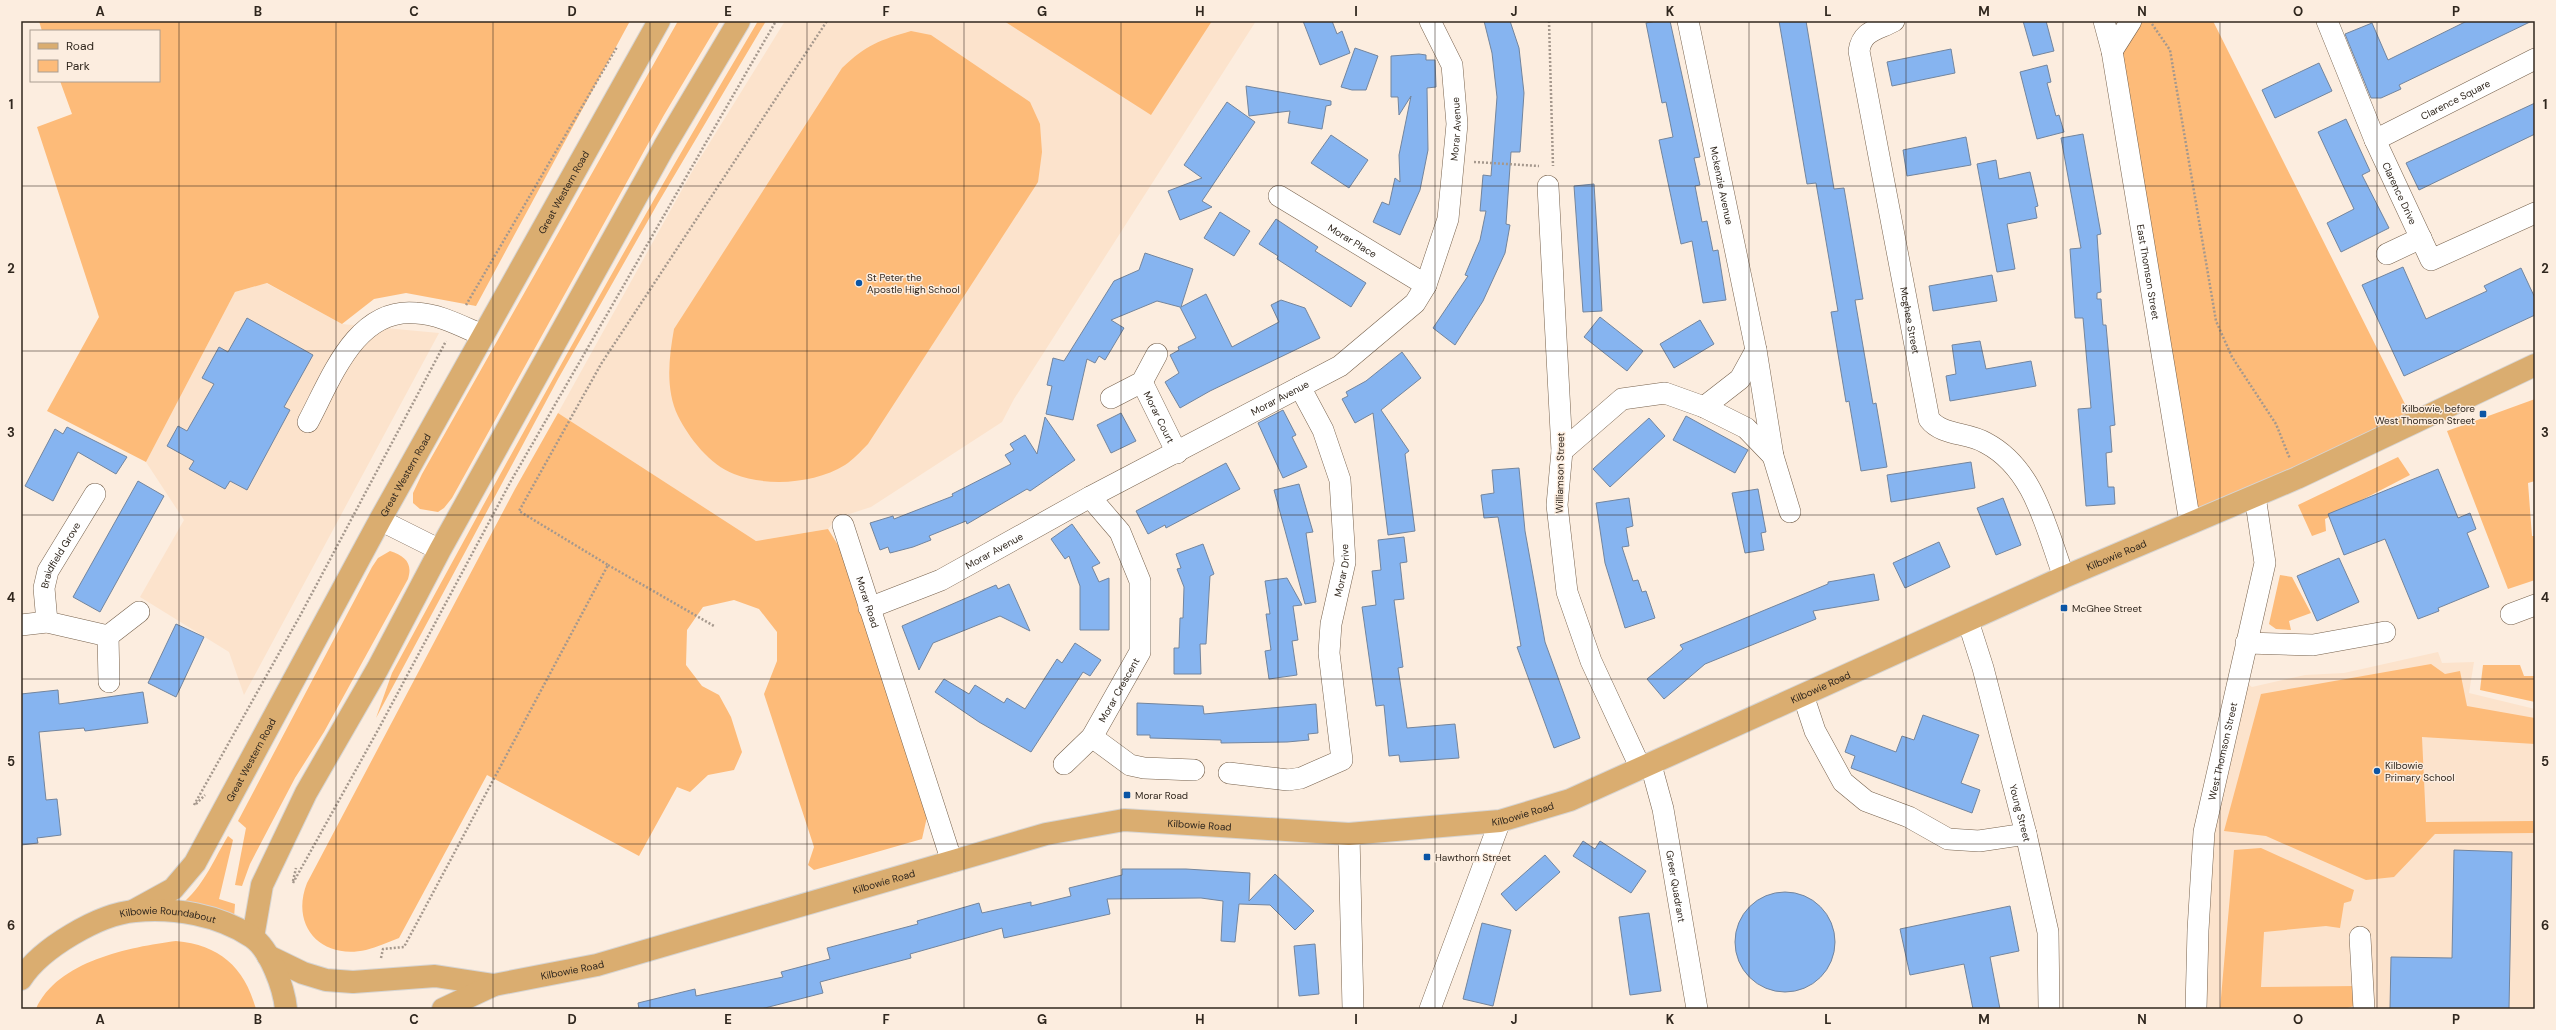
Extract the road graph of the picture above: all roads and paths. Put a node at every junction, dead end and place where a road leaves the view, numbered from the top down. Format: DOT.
graph roads {
  1 [pos="659,21"];
  2 [pos="739,21"];
  3 [pos="776,21"];
  4 [pos="827,21"];
  5 [pos="1430,21"];
  6 [pos="1549,21"];
  7 [pos="1688,21"];
  8 [pos="1894,21"];
  9 [pos="2104,21"];
  10 [pos="2131,21"];
  11 [pos="2150,21"];
  12 [pos="2327,21"];
  13 [pos="621,41"];
  14 [pos="2112,51"];
  15 [pos="2535,59"];
  16 [pos="2375,140"];
  17 [pos="1454,161"];
  18 [pos="1548,186"];
  19 [pos="1278,196"];
  20 [pos="2535,213"];
  21 [pos="2421,238"];
  22 [pos="2387,254"];
  23 [pos="1426,285"];
  24 [pos="455,324"];
  25 [pos="482,335"];
  26 [pos="1756,350"];
  27 [pos="1157,354"];
  28 [pos="2535,365"];
  29 [pos="1142,382"];
  30 [pos="1300,387"];
  31 [pos="1111,398"];
  32 [pos="1704,407"];
  33 [pos="308,422"];
  34 [pos="1562,451"];
  35 [pos="1177,453"];
  36 [pos="1773,456"];
  37 [pos="2297,478"];
  38 [pos="95,494"];
  39 [pos="2255,496"];
  40 [pos="1090,497"];
  41 [pos="1790,512"];
  42 [pos="380,520"];
  43 [pos="2190,523"];
  44 [pos="843,525"];
  45 [pos="440,550"];
  46 [pos="608,565"];
  47 [pos="2064,577"];
  48 [pos="2535,605"];
  49 [pos="869,608"];
  50 [pos="139,612"];
  51 [pos="2511,614"];
  52 [pos="1968,621"];
  53 [pos="47,622"];
  54 [pos="21,625"];
  55 [pos="714,626"];
  56 [pos="2385,632"];
  57 [pos="108,636"];
  58 [pos="2246,644"];
  59 [pos="109,682"];
  60 [pos="1803,695"];
  61 [pos="1092,738"];
  62 [pos="1064,764"];
  63 [pos="1646,767"];
  64 [pos="1194,770"];
  65 [pos="1229,773"];
  66 [pos="194,806"];
  67 [pos="1500,821"];
  68 [pos="1349,834"];
  69 [pos="2026,834"];
  70 [pos="952,862"];
  71 [pos="293,883"];
  72 [pos="133,911"];
  73 [pos="253,937"];
  74 [pos="2360,937"];
  75 [pos="268,956"];
  76 [pos="374,958"];
  77 [pos="21,979"];
  78 [pos="494,985"];
  79 [pos="286,1009"];
  80 [pos="443,1009"];
  81 [pos="1353,1009"];
  82 [pos="1430,1009"];
  83 [pos="1697,1009"];
  84 [pos="2049,1009"];
  85 [pos="2196,1009"];
  86 [pos="2364,1009"];
  1 -- 25 [label="main road, Great Western Road"];
  2 -- 45 [label="main road"];
  3 -- 71 [label="path"];
  4 -- 46 [label="path"];
  5 -- 17 [label="street, Morar Avenue"];
  6 -- 17 [label="path"];
  7 -- 26 [label="street, Mckenzie Avenue"];
  8 -- 47 [label="street, Mcghee Street"];
  9 -- 14 [label="street, East Thomson Street"];
  10 -- 14 [label="street"];
  11 -- 37 [label="path"];
  12 -- 16 [label="street, Clarence Drive"];
  13 -- 24 [label="path"];
  14 -- 43 [label="street, East Thomson Street"];
  15 -- 16 [label="street, Clarence Square"];
  16 -- 21 [label="street, Clarence Drive"];
  17 -- 23 [label="street, Morar Avenue"];
  18 -- 34 [label="street, Williamson Street"];
  19 -- 23 [label="street, Morar Place"];
  20 -- 21 [label="street, Clarence Drive"];
  21 -- 22 [label="street"];
  23 -- 30 [label="street, Morar Avenue"];
  24 -- 25 [label="street"];
  24 -- 33 [label="street"];
  24 -- 66 [label="path"];
  25 -- 42 [label="main road, Great Western Road"];
  26 -- 32 [label="street"];
  26 -- 36 [label="street, Mckenzie Avenue"];
  27 -- 29 [label="street, Morar Court"];
  28 -- 37 [label="main road, Kilbowie Road"];
  29 -- 31 [label="street, Morar Court"];
  29 -- 35 [label="street, Morar Court"];
  30 -- 35 [label="street, Morar Avenue"];
  30 -- 65 [label="street, Morar Drive"];
  32 -- 34 [label="street, Mckenzie Avenue"];
  32 -- 36 [label="street, Mckenzie Avenue"];
  34 -- 63 [label="street, Williamson Street"];
  35 -- 40 [label="street, Morar Avenue"];
  36 -- 41 [label="street, Mckenzie Avenue"];
  37 -- 39 [label="main road, Kilbowie Road"];
  38 -- 53 [label="street, Braidfield Grove"];
  39 -- 43 [label="main road, Kilbowie Road"];
  39 -- 58 [label="street, West Thomson Street"];
  40 -- 49 [label="street, Morar Avenue"];
  40 -- 61 [label="street, Morar Crescent"];
  42 -- 45 [label="street"];
  42 -- 72 [label="main road, Great Western Road"];
  43 -- 47 [label="main road, Kilbowie Road"];
  44 -- 49 [label="street, Morar Road"];
  45 -- 73 [label="main road"];
  46 -- 55 [label="path"];
  46 -- 76 [label="path"];
  47 -- 52 [label="main road, Kilbowie Road"];
  48 -- 51 [label="street"];
  49 -- 70 [label="street, Morar Road"];
  50 -- 57 [label="street"];
  52 -- 60 [label="main road, Kilbowie Road"];
  52 -- 69 [label="street, Young Street"];
  53 -- 54 [label="street"];
  53 -- 57 [label="street"];
  56 -- 58 [label="street"];
  57 -- 59 [label="street"];
  58 -- 85 [label="street, West Thomson Street"];
  60 -- 63 [label="main road, Kilbowie Road"];
  60 -- 69 [label="street"];
  61 -- 62 [label="street, Morar Crescent"];
  61 -- 64 [label="street"];
  63 -- 67 [label="main road, Kilbowie Road"];
  63 -- 83 [label="street, Greer Quadrant"];
  67 -- 68 [label="main road, Kilbowie Road"];
  67 -- 82 [label="street"];
  68 -- 70 [label="main road, Kilbowie Road"];
  68 -- 81 [label="street"];
  69 -- 84 [label="street, Young Street"];
  70 -- 78 [label="main road, Kilbowie Road"];
  72 -- 73 [label="main road, Kilbowie Roundabout"];
  72 -- 77 [label="main road, Kilbowie Roundabout"];
  73 -- 75 [label="main road, Kilbowie Roundabout"];
  74 -- 86 [label="street"];
  75 -- 78 [label="main road"];
  75 -- 79 [label="main road, Kilbowie Roundabout"];
  78 -- 80 [label="main road, Kilbowie Road"];
}
